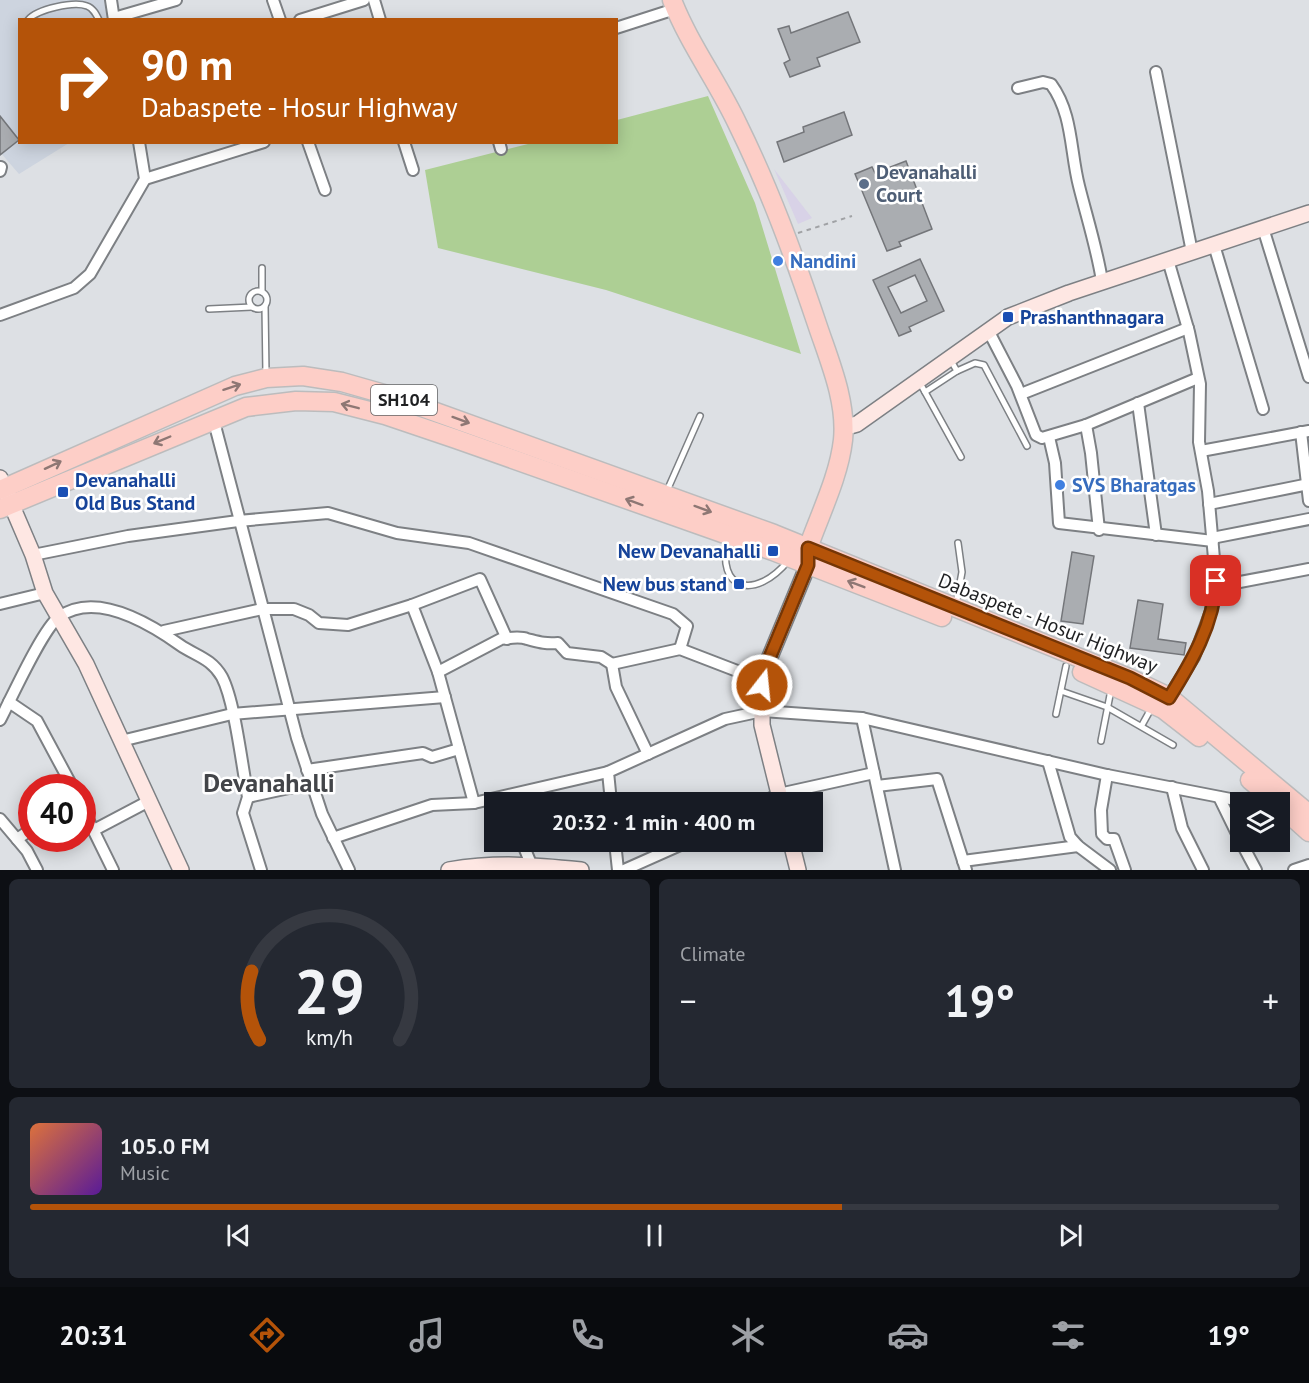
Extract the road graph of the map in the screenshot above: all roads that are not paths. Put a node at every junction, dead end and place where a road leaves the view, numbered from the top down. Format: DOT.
graph roads {
  1 [pos="111,0"];
  2 [pos="176,0"];
  3 [pos="273,0"];
  4 [pos="364,0"];
  5 [pos="374,0"];
  6 [pos="67,3"];
  7 [pos="673,4"];
  8 [pos="31,18"];
  9 [pos="98,18"];
  10 [pos="114,18"];
  11 [pos="117,18"];
  12 [pos="279,18"];
  13 [pos="306,18"];
  14 [pos="379,18"];
  15 [pos="618,27"];
  16 [pos="1156,72"];
  17 [pos="1018,88"];
  18 [pos="139,144"];
  19 [pos="258,144"];
  20 [pos="309,144"];
  21 [pos="405,144"];
  22 [pos="413,170"];
  23 [pos="145,179"];
  24 [pos="325,190"];
  25 [pos="1309,213"];
  26 [pos="1263,228"];
  27 [pos="1214,245"];
  28 [pos="1192,252"];
  29 [pos="1168,260"];
  30 [pos="262,268"];
  31 [pos="1102,281"];
  32 [pos="262,291"];
  33 [pos="265,306"];
  34 [pos="252,307"];
  35 [pos="208,309"];
  36 [pos="0,315"];
  37 [pos="1188,328"];
  38 [pos="988,330"];
  39 [pos="949,357"];
  40 [pos="957,371"];
  41 [pos="1309,377"];
  42 [pos="266,378"];
  43 [pos="1198,378"];
  44 [pos="921,385"];
  45 [pos="1021,394"];
  46 [pos="1138,403"];
  47 [pos="1263,409"];
  48 [pos="700,416"];
  49 [pos="213,418"];
  50 [pos="1086,425"];
  51 [pos="843,428"];
  52 [pos="1305,432"];
  53 [pos="1049,437"];
  54 [pos="1027,446"];
  55 [pos="1201,452"];
  56 [pos="961,458"];
  57 [pos="1308,484"];
  58 [pos="3,494"];
  59 [pos="665,495"];
  60 [pos="1309,501"];
  61 [pos="1209,504"];
  62 [pos="1309,519"];
  63 [pos="238,521"];
  64 [pos="1099,530"];
  65 [pos="1156,535"];
  66 [pos="728,536"];
  67 [pos="1212,540"];
  68 [pos="958,543"];
  69 [pos="799,553"];
  70 [pos="33,555"];
  71 [pos="1309,569"];
  72 [pos="1215,589"];
  73 [pos="45,593"];
  74 [pos="0,604"];
  75 [pos="412,605"];
  76 [pos="262,609"];
  77 [pos="955,610"];
  78 [pos="58,617"];
  79 [pos="164,631"];
  80 [pos="507,639"];
  81 [pos="680,649"];
  82 [pos="612,664"];
  83 [pos="1066,666"];
  84 [pos="438,672"];
  85 [pos="762,685"];
  86 [pos="1113,686"];
  87 [pos="1061,691"];
  88 [pos="445,698"];
  89 [pos="9,702"];
  90 [pos="1162,704"];
  91 [pos="1107,707"];
  92 [pos="289,709"];
  93 [pos="762,711"];
  94 [pos="232,714"];
  95 [pos="1056,714"];
  96 [pos="862,718"];
  97 [pos="0,720"];
  98 [pos="1142,725"];
  99 [pos="121,741"];
  100 [pos="1101,741"];
  101 [pos="1173,745"];
  102 [pos="459,748"];
  103 [pos="648,754"];
  104 [pos="1048,761"];
  105 [pos="307,770"];
  106 [pos="608,772"];
  107 [pos="874,773"];
  108 [pos="66,774"];
  109 [pos="1107,775"];
  110 [pos="312,783"];
  111 [pos="877,786"];
  112 [pos="1172,787"];
  113 [pos="531,792"];
  114 [pos="610,792"];
  115 [pos="779,792"];
  116 [pos="803,792"];
  117 [pos="1264,792"];
  118 [pos="248,797"];
  119 [pos="1220,797"];
  120 [pos="1230,799"];
  121 [pos="149,801"];
  122 [pos="484,802"];
  123 [pos="474,803"];
  124 [pos="1309,814"];
  125 [pos="1290,815"];
  126 [pos="1230,818"];
  127 [pos="0,819"];
  128 [pos="96,829"];
  129 [pos="1309,832"];
  130 [pos="96,834"];
  131 [pos="333,838"];
  132 [pos="17,839"];
  133 [pos="1078,846"];
  134 [pos="526,852"];
  135 [pos="616,852"];
  136 [pos="664,852"];
  137 [pos="794,852"];
  138 [pos="1247,852"];
  139 [pos="531,864"];
  140 [pos="1309,865"];
  141 [pos="965,866"];
  142 [pos="478,867"];
  143 [pos="37,870"];
  144 [pos="113,870"];
  145 [pos="181,870"];
  146 [pos="261,870"];
  147 [pos="349,870"];
  148 [pos="449,870"];
  149 [pos="581,870"];
  150 [pos="618,870"];
  151 [pos="624,870"];
  152 [pos="798,870"];
  153 [pos="895,870"];
  154 [pos="1110,870"];
  155 [pos="1125,870"];
  156 [pos="1203,870"];
  157 [pos="1256,870"];
  158 [pos="1294,870"];
  1 -- 10 [label="street"];
  2 -- 11 [label="street"];
  3 -- 12 [label="street"];
  4 -- 13 [label="street"];
  5 -- 14 [label="street"];
  6 -- 8 [label="lane"];
  6 -- 9 [label="lane"];
  7 -- 15 [label="street"];
  7 -- 51 [label="main road"];
  16 -- 28 [label="street"];
  17 -- 31 [label="street"];
  18 -- 23 [label="street"];
  19 -- 23 [label="street"];
  20 -- 24 [label="street"];
  21 -- 22 [label="street"];
  23 -- 36 [label="street"];
  25 -- 26 [label="street"];
  26 -- 27 [label="street"];
  26 -- 41 [label="street"];
  27 -- 28 [label="street"];
  27 -- 47 [label="street"];
  28 -- 29 [label="street"];
  29 -- 31 [label="street"];
  29 -- 37 [label="street"];
  30 -- 32 [label="lane"];
  31 -- 38 [label="street"];
  32 -- 33 [label="lane"];
  32 -- 34 [label="lane"];
  33 -- 34 [label="lane"];
  33 -- 42 [label="lane"];
  34 -- 35 [label="lane"];
  37 -- 43 [label="street"];
  37 -- 45 [label="street"];
  38 -- 39 [label="street"];
  38 -- 45 [label="street"];
  39 -- 40 [label="lane"];
  39 -- 44 [label="street"];
  40 -- 44 [label="lane"];
  40 -- 54 [label="lane"];
  58 -- 42 [label="main road, SH104, one-way"];
  42 -- 59 [label="main road, SH104, one-way"];
  43 -- 46 [label="street"];
  43 -- 55 [label="street"];
  44 -- 51 [label="street"];
  44 -- 56 [label="lane"];
  45 -- 53 [label="street"];
  46 -- 50 [label="street"];
  46 -- 65 [label="street"];
  48 -- 59 [label="lane"];
  49 -- 58 [label="main road, SH104, one-way"];
  49 -- 63 [label="street"];
  66 -- 49 [label="main road, SH104, one-way"];
  50 -- 53 [label="street"];
  50 -- 64 [label="street"];
  51 -- 69 [label="main road"];
  52 -- 55 [label="street"];
  52 -- 57 [label="street"];
  53 -- 64 [label="street"];
  55 -- 61 [label="street"];
  57 -- 60 [label="street"];
  57 -- 61 [label="street"];
  58 -- 70 [label="street"];
  59 -- 69 [label="main road, SH104, one-way"];
  61 -- 67 [label="street"];
  62 -- 67 [label="street"];
  63 -- 70 [label="street"];
  63 -- 76 [label="street"];
  63 -- 81 [label="street"];
  64 -- 65 [label="street"];
  65 -- 67 [label="street"];
  66 -- 69 [label="main road, SH104"];
  66 -- 69 [label="lane"];
  67 -- 72 [label="street"];
  68 -- 77 [label="lane"];
  69 -- 77 [label="main road, Dabaspete - Hosur Highway"];
  83 -- 69 [label="main road, Dabaspete - Hosur Highway, one-way"];
  69 -- 85 [label="street"];
  70 -- 73 [label="street"];
  71 -- 72 [label="street"];
  72 -- 90 [label="street"];
  73 -- 74 [label="street"];
  73 -- 78 [label="street"];
  75 -- 76 [label="street"];
  75 -- 80 [label="street"];
  75 -- 84 [label="street"];
  76 -- 79 [label="street"];
  76 -- 92 [label="street"];
  77 -- 90 [label="main road, Dabaspete - Hosur Highway"];
  78 -- 79 [label="street"];
  78 -- 89 [label="street"];
  78 -- 99 [label="street"];
  79 -- 94 [label="street"];
  80 -- 82 [label="street"];
  80 -- 84 [label="street"];
  81 -- 82 [label="street"];
  81 -- 85 [label="street"];
  82 -- 103 [label="street"];
  83 -- 86 [label="main road, Dabaspete - Hosur Highway"];
  83 -- 87 [label="lane"];
  84 -- 88 [label="street"];
  85 -- 93 [label="street"];
  86 -- 90 [label="main road, Dabaspete - Hosur Highway"];
  86 -- 91 [label="lane"];
  87 -- 91 [label="lane"];
  87 -- 95 [label="lane"];
  88 -- 92 [label="street"];
  88 -- 102 [label="street"];
  89 -- 97 [label="street"];
  89 -- 108 [label="street"];
  90 -- 98 [label="lane"];
  90 -- 117 [label="main road, Dabaspete - Hosur Highway"];
  90 -- 124 [label="main road, Dabaspete - Hosur Highway"];
  91 -- 98 [label="lane"];
  91 -- 100 [label="lane"];
  92 -- 94 [label="street"];
  92 -- 105 [label="street"];
  93 -- 96 [label="street"];
  93 -- 103 [label="street"];
  93 -- 115 [label="street"];
  94 -- 99 [label="street"];
  94 -- 118 [label="street"];
  96 -- 104 [label="street"];
  96 -- 107 [label="street"];
  98 -- 101 [label="lane"];
  99 -- 121 [label="street"];
  102 -- 105 [label="street"];
  102 -- 123 [label="street"];
  103 -- 106 [label="street"];
  104 -- 109 [label="street"];
  104 -- 133 [label="street"];
  105 -- 110 [label="street"];
  106 -- 113 [label="street"];
  106 -- 114 [label="street"];
  107 -- 111 [label="street"];
  107 -- 116 [label="street"];
  109 -- 112 [label="street"];
  109 -- 155 [label="street"];
  110 -- 118 [label="street"];
  110 -- 131 [label="street"];
  111 -- 141 [label="street"];
  111 -- 153 [label="street"];
  112 -- 119 [label="street"];
  112 -- 156 [label="street"];
  118 -- 146 [label="street"];
  119 -- 120 [label="street"];
  119 -- 126 [label="street"];
  121 -- 128 [label="street"];
  121 -- 145 [label="street"];
  122 -- 123 [label="street"];
  123 -- 131 [label="street"];
  125 -- 129 [label="main road"];
  127 -- 132 [label="street"];
  130 -- 144 [label="street"];
  131 -- 147 [label="street"];
  132 -- 143 [label="street"];
  133 -- 141 [label="street"];
  133 -- 154 [label="street"];
  134 -- 139 [label="street"];
  135 -- 150 [label="street"];
  136 -- 151 [label="street"];
  137 -- 152 [label="street"];
  138 -- 157 [label="street"];
  139 -- 142 [label="street"];
  139 -- 149 [label="street"];
  140 -- 158 [label="street"];
  142 -- 148 [label="street"];
}
